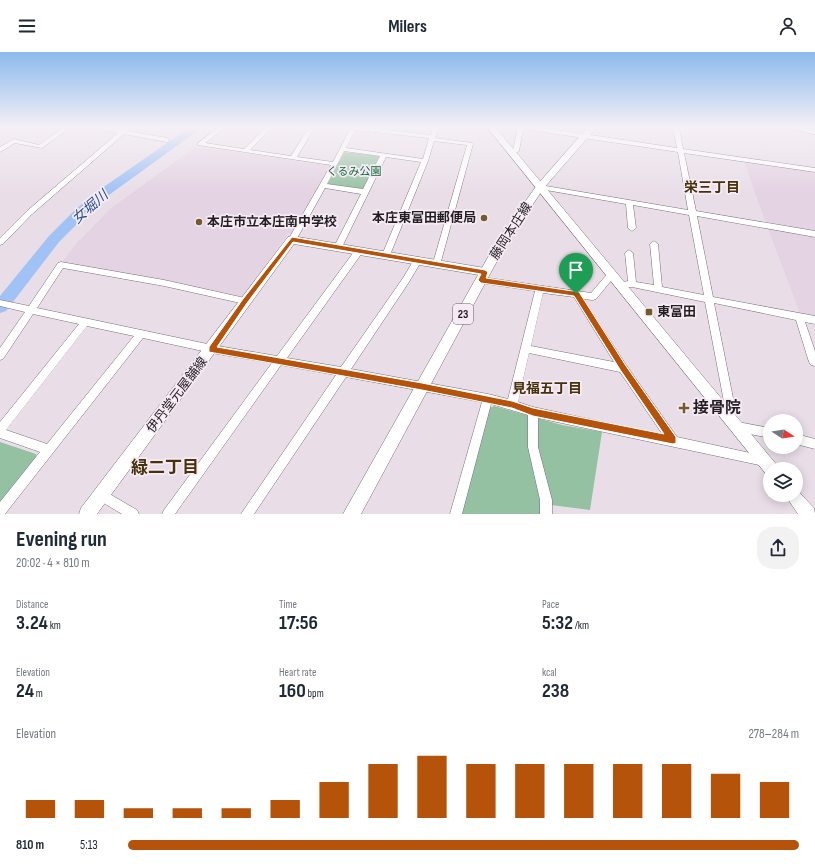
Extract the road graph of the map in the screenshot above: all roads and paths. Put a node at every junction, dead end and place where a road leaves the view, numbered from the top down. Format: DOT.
graph roads {
  1 [pos="105,149"];
  2 [pos="229,149"];
  3 [pos="248,149"];
  4 [pos="298,149"];
  5 [pos="343,149"];
  6 [pos="429,149"];
  7 [pos="469,149"];
  8 [pos="508,149"];
  9 [pos="517,149"];
  10 [pos="573,149"];
  11 [pos="671,149"];
  12 [pos="681,150"];
  13 [pos="245,151"];
  14 [pos="512,153"];
  15 [pos="384,155"];
  16 [pos="292,158"];
  17 [pos="425,161"];
  18 [pos="335,164"];
  19 [pos="815,170"];
  20 [pos="323,186"];
  21 [pos="540,187"];
  22 [pos="366,192"];
  23 [pos="629,203"];
  24 [pos="693,213"];
  25 [pos="632,228"];
  26 [pos="815,234"];
  27 [pos="292,240"];
  28 [pos="0,242"];
  29 [pos="654,244"];
  30 [pos="338,247"];
  31 [pos="358,251"];
  32 [pos="629,253"];
  33 [pos="386,255"];
  34 [pos="418,260"];
  35 [pos="437,263"];
  36 [pos="612,274"];
  37 [pos="483,276"];
  38 [pos="626,284"];
  39 [pos="540,288"];
  40 [pos="658,289"];
  41 [pos="576,294"];
  42 [pos="710,299"];
  43 [pos="245,301"];
  44 [pos="0,303"];
  45 [pos="26,309"];
  46 [pos="799,316"];
  47 [pos="815,320"];
  48 [pos="85,322"];
  49 [pos="141,334"];
  50 [pos="527,349"];
  51 [pos="212,350"];
  52 [pos="0,356"];
  53 [pos="277,362"];
  54 [pos="814,362"];
  55 [pos="623,368"];
  56 [pos="344,372"];
  57 [pos="422,386"];
  58 [pos="488,400"];
  59 [pos="512,405"];
  60 [pos="533,412"];
  61 [pos="726,414"];
  62 [pos="738,427"];
  63 [pos="0,432"];
  64 [pos="763,432"];
  65 [pos="673,440"];
  66 [pos="803,441"];
  67 [pos="815,444"];
  68 [pos="48,450"];
  69 [pos="766,462"];
  70 [pos="763,464"];
  71 [pos="101,495"];
  72 [pos="799,502"];
  73 [pos="0,511"];
  74 [pos="87,514"];
  75 [pos="133,514"];
  76 [pos="168,514"];
  77 [pos="247,514"];
  78 [pos="352,514"];
  79 [pos="456,514"];
  80 [pos="546,514"];
  81 [pos="808,514"];
  1 -- 28 [label="street"];
  2 -- 13 [label="street"];
  3 -- 13 [label="street"];
  4 -- 16 [label="street"];
  5 -- 15 [label="street"];
  5 -- 18 [label="street"];
  6 -- 17 [label="street"];
  7 -- 35 [label="street"];
  8 -- 14 [label="street"];
  9 -- 14 [label="street"];
  10 -- 21 [label="main road, 藤岡本庄線 / 23"];
  11 -- 12 [label="street"];
  12 -- 19 [label="street"];
  12 -- 24 [label="street"];
  13 -- 16 [label="street"];
  14 -- 21 [label="street"];
  15 -- 17 [label="street"];
  15 -- 22 [label="street"];
  16 -- 18 [label="street"];
  17 -- 33 [label="street"];
  18 -- 20 [label="street"];
  20 -- 22 [label="street"];
  20 -- 27 [label="street"];
  21 -- 23 [label="street"];
  21 -- 36 [label="street"];
  21 -- 37 [label="main road, 藤岡本庄線 / 23"];
  22 -- 30 [label="street"];
  23 -- 24 [label="street"];
  23 -- 25 [label="street"];
  24 -- 26 [label="street"];
  24 -- 42 [label="street"];
  27 -- 30 [label="street"];
  27 -- 43 [label="street, 伊丹堂元屋舗線"];
  29 -- 40 [label="street"];
  30 -- 31 [label="street"];
  31 -- 33 [label="street"];
  31 -- 53 [label="street"];
  32 -- 38 [label="street"];
  33 -- 34 [label="street"];
  34 -- 35 [label="street"];
  34 -- 56 [label="street"];
  35 -- 37 [label="street"];
  36 -- 38 [label="street"];
  36 -- 41 [label="street"];
  37 -- 39 [label="street"];
  37 -- 57 [label="main road, 藤岡本庄線 / 23"];
  38 -- 40 [label="street"];
  38 -- 61 [label="street"];
  39 -- 41 [label="street"];
  39 -- 50 [label="street"];
  40 -- 42 [label="street"];
  41 -- 55 [label="street"];
  42 -- 46 [label="street"];
  42 -- 61 [label="street"];
  43 -- 45 [label="street"];
  43 -- 51 [label="street, 伊丹堂元屋舗線"];
  44 -- 45 [label="street"];
  45 -- 48 [label="street"];
  45 -- 52 [label="street"];
  46 -- 47 [label="street"];
  46 -- 54 [label="street"];
  48 -- 49 [label="street"];
  48 -- 63 [label="street"];
  49 -- 51 [label="street"];
  49 -- 68 [label="street"];
  50 -- 55 [label="street"];
  50 -- 59 [label="street"];
  51 -- 53 [label="street"];
  51 -- 71 [label="street, 伊丹堂元屋舗線"];
  53 -- 56 [label="street"];
  53 -- 76 [label="street"];
  55 -- 65 [label="street"];
  56 -- 57 [label="street"];
  56 -- 77 [label="street"];
  57 -- 58 [label="street"];
  57 -- 78 [label="main road, 藤岡本庄線 / 23"];
  58 -- 59 [label="street"];
  58 -- 79 [label="street"];
  59 -- 60 [label="street"];
  60 -- 65 [label="street"];
  60 -- 80 [label="street"];
  61 -- 62 [label="street"];
  62 -- 64 [label="street"];
  62 -- 69 [label="street"];
  63 -- 68 [label="street"];
  65 -- 70 [label="street"];
  66 -- 67 [label="street"];
  68 -- 73 [label="street"];
  71 -- 74 [label="street, 伊丹堂元屋舗線"];
  71 -- 75 [label="street"];
  72 -- 81 [label="street"];
}
